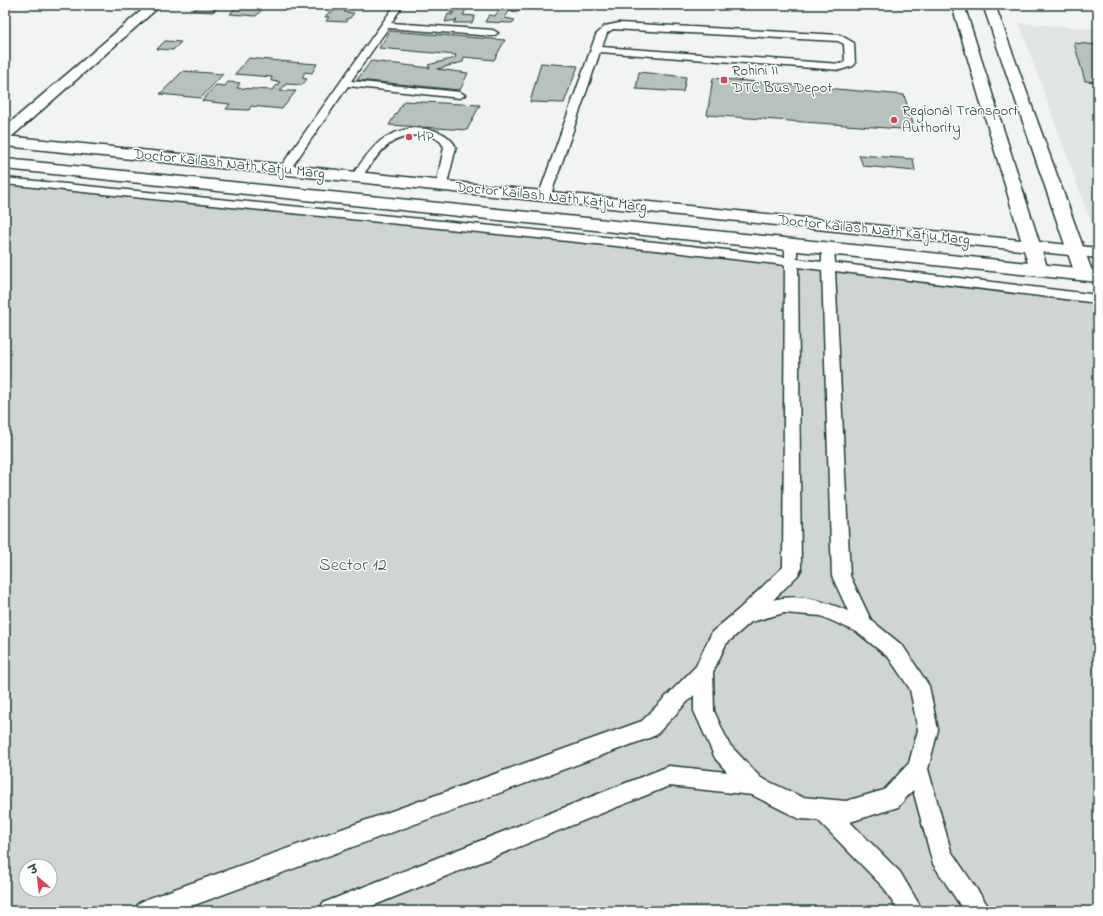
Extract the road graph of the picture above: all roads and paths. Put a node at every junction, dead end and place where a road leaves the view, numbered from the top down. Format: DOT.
graph roads {
  1 [pos="155,5"];
  2 [pos="399,5"];
  3 [pos="958,6"];
  4 [pos="990,7"];
  5 [pos="385,25"];
  6 [pos="493,33"];
  7 [pos="596,49"];
  8 [pos="989,52"];
  9 [pos="344,83"];
  10 [pos="460,95"];
  11 [pos="5,135"];
  12 [pos="5,141"];
  13 [pos="5,164"];
  14 [pos="285,169"];
  15 [pos="356,177"];
  16 [pos="5,181"];
  17 [pos="442,186"];
  18 [pos="544,197"];
  19 [pos="791,244"];
  20 [pos="1032,247"];
  21 [pos="828,248"];
  22 [pos="1076,251"];
  23 [pos="1098,253"];
  24 [pos="791,263"];
  25 [pos="829,268"];
  26 [pos="1039,270"];
  27 [pos="1091,275"];
  28 [pos="1098,299"];
  29 [pos="745,616"];
  30 [pos="864,626"];
  31 [pos="703,672"];
  32 [pos="918,769"];
  33 [pos="754,785"];
  34 [pos="823,810"];
  35 [pos="147,911"];
  36 [pos="331,911"];
  37 [pos="911,911"];
  38 [pos="978,911"];
  1 -- 11 [label="main road"];
  2 -- 5 [label="lane"];
  3 -- 8 [label="main road"];
  4 -- 8 [label="main road"];
  5 -- 6 [label="lane"];
  5 -- 9 [label="lane"];
  7 -- 7 [label="lane"];
  7 -- 18 [label="lane"];
  8 -- 20 [label="main road"];
  8 -- 22 [label="main road"];
  9 -- 10 [label="lane"];
  9 -- 14 [label="lane"];
  12 -- 14 [label="main road, Doctor Kailash Nath Katju Marg"];
  13 -- 19 [label="main road, Doctor Kailash Nath Katju Marg"];
  14 -- 15 [label="main road, Doctor Kailash Nath Katju Marg"];
  15 -- 17 [label="main road, Doctor Kailash Nath Katju Marg"];
  15 -- 17 [label="lane"];
  16 -- 24 [label="lane"];
  17 -- 18 [label="main road, Doctor Kailash Nath Katju Marg"];
  18 -- 20 [label="main road, Doctor Kailash Nath Katju Marg"];
  19 -- 21 [label="main road, Doctor Kailash Nath Katju Marg"];
  19 -- 24 [label="lane"];
  20 -- 22 [label="main road, Doctor Kailash Nath Katju Marg"];
  20 -- 26 [label="main road"];
  21 -- 25 [label="lane"];
  21 -- 26 [label="main road, Doctor Kailash Nath Katju Marg"];
  22 -- 23 [label="main road, Doctor Kailash Nath Katju Marg"];
  22 -- 27 [label="main road"];
  24 -- 25 [label="lane"];
  24 -- 29 [label="lane"];
  25 -- 28 [label="lane"];
  25 -- 30 [label="lane"];
  26 -- 27 [label="main road, Doctor Kailash Nath Katju Marg"];
  29 -- 30 [label="lane"];
  29 -- 31 [label="lane"];
  30 -- 32 [label="lane"];
  31 -- 33 [label="lane"];
  31 -- 35 [label="lane"];
  32 -- 34 [label="lane"];
  32 -- 38 [label="lane"];
  33 -- 34 [label="lane"];
  33 -- 36 [label="lane"];
  34 -- 37 [label="lane"];
}
